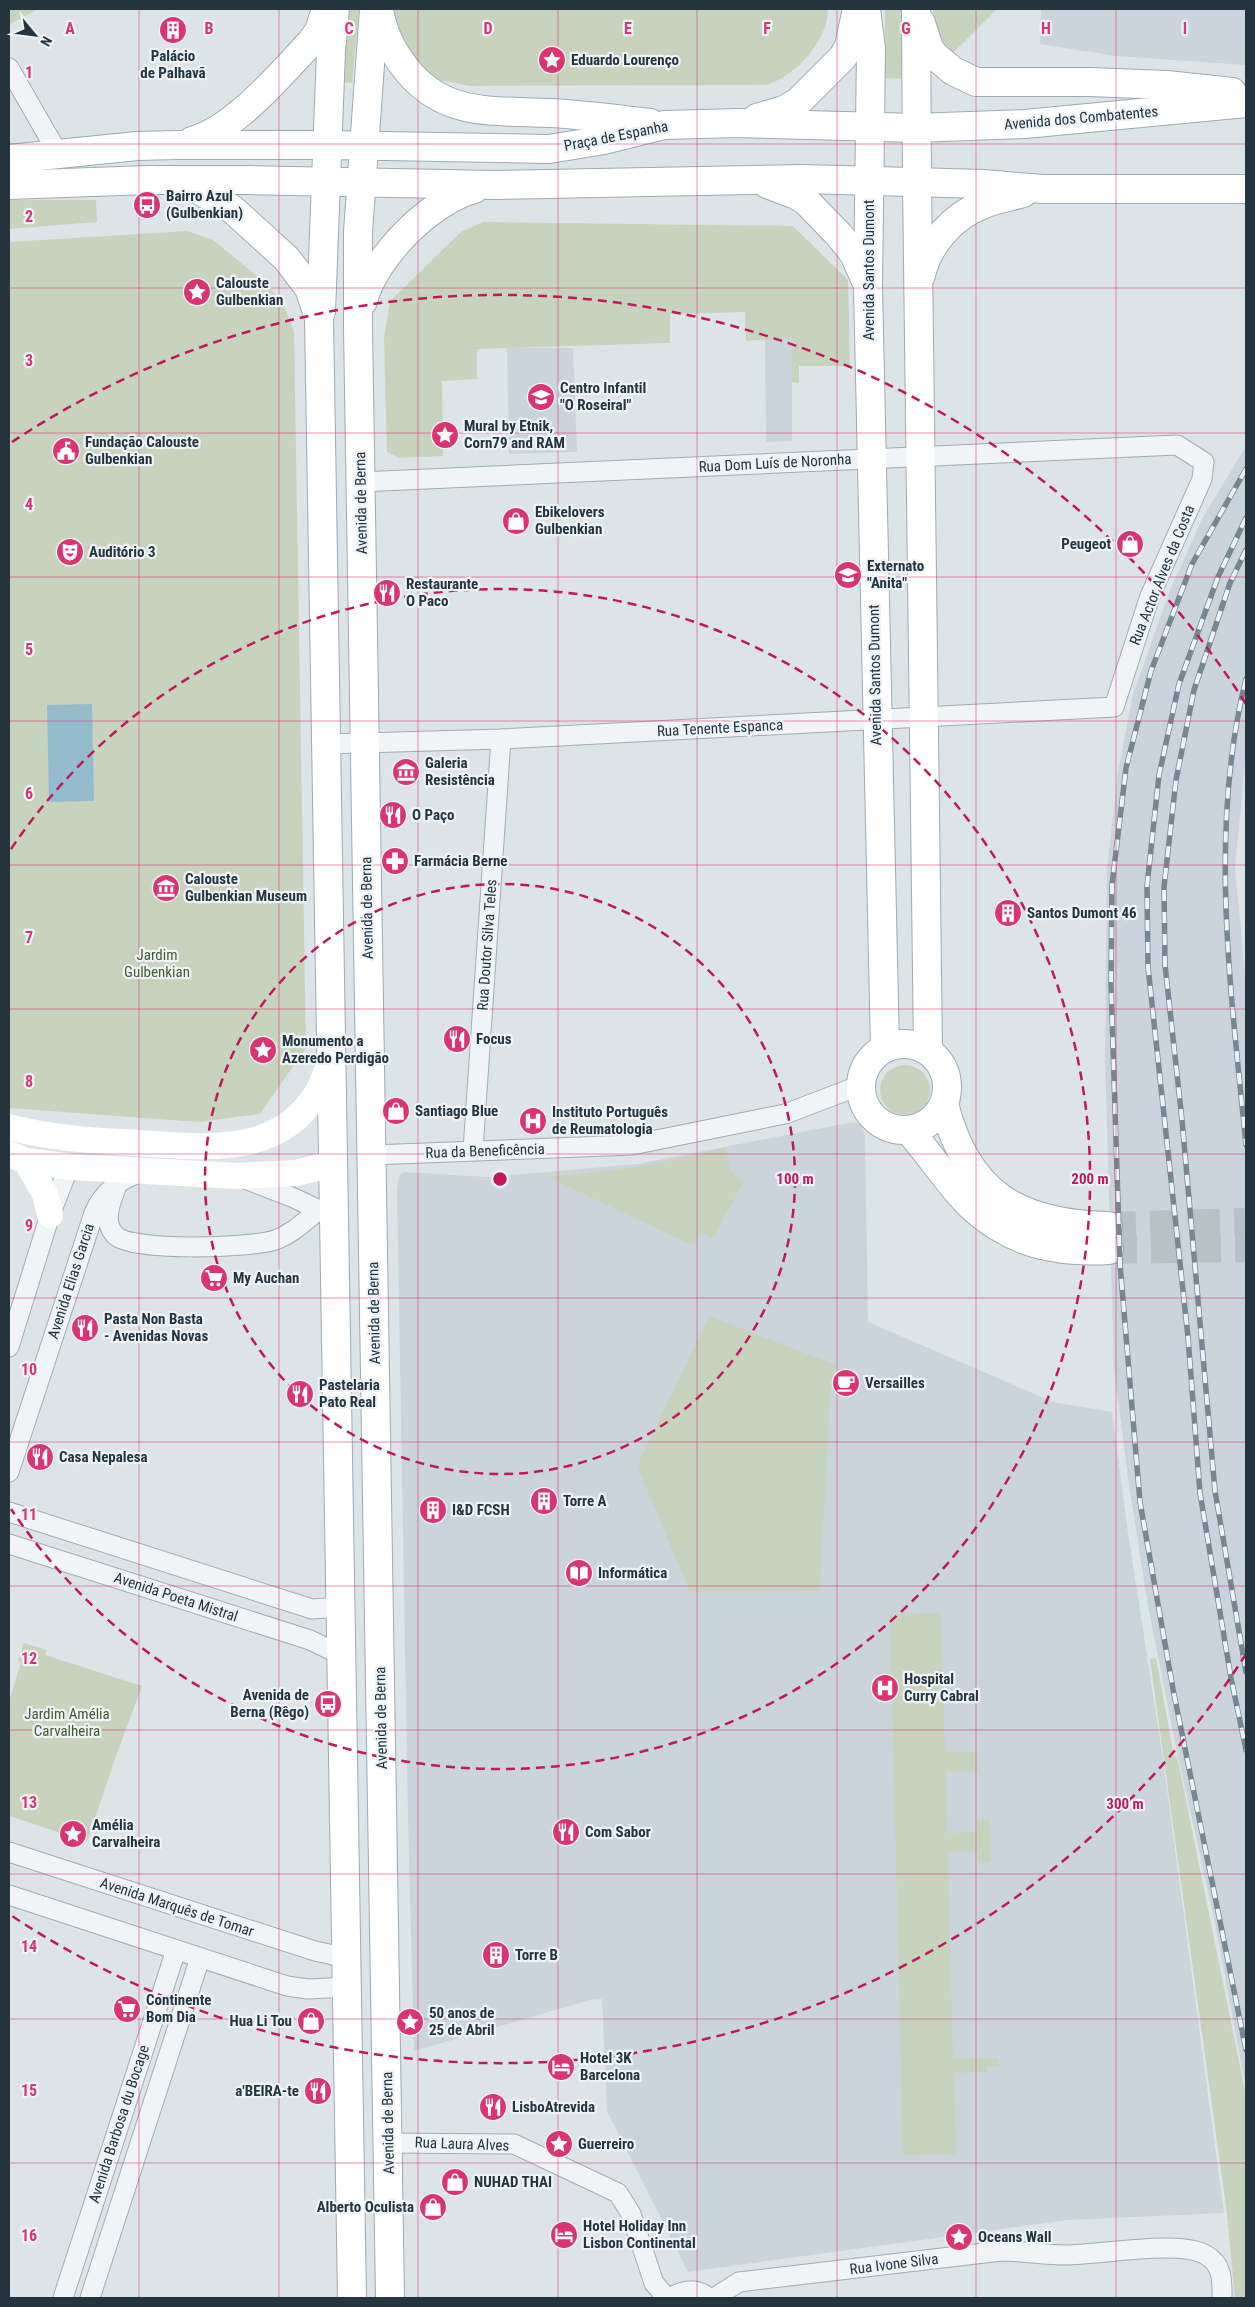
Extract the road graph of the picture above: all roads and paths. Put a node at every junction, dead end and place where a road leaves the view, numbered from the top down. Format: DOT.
graph roads {
  1 [pos="326,9"];
  2 [pos="335,9"];
  3 [pos="374,9"];
  4 [pos="379,9"];
  5 [pos="857,9"];
  6 [pos="866,9"];
  7 [pos="917,9"];
  8 [pos="9,68"];
  9 [pos="1246,94"];
  10 [pos="1246,103"];
  11 [pos="738,123"];
  12 [pos="664,125"];
  13 [pos="870,128"];
  14 [pos="916,128"];
  15 [pos="177,145"];
  16 [pos="328,145"];
  17 [pos="363,146"];
  18 [pos="59,155"];
  19 [pos="9,159"];
  20 [pos="754,179"];
  21 [pos="172,180"];
  22 [pos="869,181"];
  23 [pos="326,182"];
  24 [pos="916,182"];
  25 [pos="361,183"];
  26 [pos="9,185"];
  27 [pos="495,185"];
  28 [pos="1042,189"];
  29 [pos="1246,189"];
  30 [pos="918,286"];
  31 [pos="868,287"];
  32 [pos="358,328"];
  33 [pos="319,329"];
  34 [pos="1188,451"];
  35 [pos="921,456"];
  36 [pos="871,458"];
  37 [pos="360,482"];
  38 [pos="1114,706"];
  39 [pos="924,718"];
  40 [pos="876,720"];
  41 [pos="501,739"];
  42 [pos="365,743"];
  43 [pos="326,744"];
  44 [pos="885,1048"];
  45 [pos="928,1050"];
  46 [pos="332,1056"];
  47 [pos="860,1085"];
  48 [pos="944,1104"];
  49 [pos="9,1127"];
  50 [pos="909,1130"];
  51 [pos="118,1142"];
  52 [pos="473,1150"];
  53 [pos="372,1155"];
  54 [pos="15,1161"];
  55 [pos="333,1164"];
  56 [pos="71,1167"];
  57 [pos="144,1172"];
  58 [pos="237,1176"];
  59 [pos="117,1184"];
  60 [pos="326,1210"];
  61 [pos="50,1215"];
  62 [pos="9,1347"];
  63 [pos="9,1472"];
  64 [pos="9,1512"];
  65 [pos="9,1544"];
  66 [pos="341,1607"];
  67 [pos="342,1655"];
  68 [pos="9,1852"];
  69 [pos="9,1895"];
  70 [pos="176,1950"];
  71 [pos="200,1958"];
  72 [pos="347,1958"];
  73 [pos="385,1986"];
  74 [pos="347,1988"];
  75 [pos="388,2142"];
  76 [pos="63,2298"];
  77 [pos="90,2298"];
  78 [pos="352,2298"];
  79 [pos="390,2298"];
  80 [pos="669,2298"];
  81 [pos="709,2298"];
  82 [pos="714,2298"];
  83 [pos="1222,2298"];
  1 -- 15 [label="main road"];
  2 -- 16 [label="main road"];
  3 -- 17 [label="main road"];
  4 -- 12 [label="main road"];
  5 -- 11 [label="main road"];
  6 -- 13 [label="main road"];
  7 -- 9 [label="main road"];
  7 -- 14 [label="main road"];
  8 -- 18 [label="street"];
  10 -- 14 [label="main road, Avenida dos Combatentes"];
  11 -- 12 [label="main road, Praça de Espanha"];
  11 -- 13 [label="main road, Praça de Espanha"];
  12 -- 17 [label="main road, Praça de Espanha"];
  13 -- 14 [label="main road, Praça de Espanha"];
  13 -- 22 [label="main road"];
  14 -- 24 [label="main road"];
  15 -- 16 [label="main road, Praça de Espanha"];
  15 -- 18 [label="main road"];
  16 -- 17 [label="main road, Praça de Espanha"];
  16 -- 23 [label="main road"];
  17 -- 25 [label="main road"];
  18 -- 19 [label="main road"];
  20 -- 22 [label="main road"];
  20 -- 27 [label="main road"];
  20 -- 31 [label="main road"];
  21 -- 23 [label="main road"];
  21 -- 26 [label="main road"];
  21 -- 33 [label="main road"];
  22 -- 24 [label="main road"];
  22 -- 31 [label="main road, Avenida Santos Dumont"];
  23 -- 25 [label="main road"];
  23 -- 33 [label="main road"];
  24 -- 28 [label="main road"];
  24 -- 30 [label="main road"];
  25 -- 27 [label="main road"];
  25 -- 32 [label="main road"];
  27 -- 32 [label="main road"];
  28 -- 29 [label="main road"];
  28 -- 30 [label="main road"];
  30 -- 35 [label="main road"];
  31 -- 36 [label="main road, Avenida Santos Dumont"];
  32 -- 37 [label="main road, Avenida de Berna"];
  33 -- 43 [label="main road"];
  34 -- 35 [label="street, Rua Dom Luís de Noronha"];
  34 -- 38 [label="street, Rua Actor Alves da Costa"];
  35 -- 36 [label="street, Rua Dom Luís de Noronha"];
  35 -- 39 [label="main road"];
  36 -- 37 [label="street, Rua Dom Luís de Noronha"];
  36 -- 40 [label="main road, Avenida Santos Dumont"];
  37 -- 42 [label="main road, Avenida de Berna"];
  38 -- 39 [label="street, Rua Tenente Espanca"];
  39 -- 40 [label="street, Rua Tenente Espanca"];
  39 -- 45 [label="main road"];
  40 -- 41 [label="street, Rua Tenente Espanca"];
  40 -- 44 [label="main road, Avenida Santos Dumont"];
  41 -- 42 [label="street, Rua Tenente Espanca"];
  41 -- 52 [label="street, Rua Doutor Silva Teles"];
  42 -- 43 [label="street, Rua Tenente Espanca"];
  42 -- 53 [label="main road, Avenida de Berna"];
  43 -- 46 [label="main road"];
  44 -- 45 [label="main road"];
  44 -- 47 [label="main road"];
  45 -- 48 [label="main road"];
  46 -- 51 [label="main road"];
  46 -- 55 [label="main road"];
  47 -- 50 [label="main road"];
  47 -- 52 [label="street, Rua da Beneficência"];
  48 -- 50 [label="main road"];
  48 -- 50 [label="main road"];
  49 -- 51 [label="main road"];
  51 -- 56 [label="main road"];
  52 -- 53 [label="street, Rua da Beneficência"];
  53 -- 55 [label="main road"];
  53 -- 73 [label="main road, Avenida de Berna"];
  54 -- 56 [label="main road"];
  54 -- 61 [label="main road"];
  55 -- 58 [label="main road"];
  55 -- 60 [label="main road"];
  56 -- 57 [label="main road"];
  56 -- 61 [label="street"];
  57 -- 58 [label="main road"];
  57 -- 59 [label="street, Avenida Elias Garcia"];
  58 -- 60 [label="street"];
  59 -- 60 [label="street"];
  59 -- 63 [label="street, Avenida Elias Garcia"];
  60 -- 66 [label="main road"];
  61 -- 62 [label="street"];
  64 -- 66 [label="street, Avenida Poeta Mistral"];
  65 -- 67 [label="street, Avenida Poeta Mistral"];
  66 -- 67 [label="main road"];
  67 -- 72 [label="main road"];
  68 -- 72 [label="street, Avenida Marquês de Tomar"];
  69 -- 70 [label="street"];
  70 -- 71 [label="street"];
  70 -- 76 [label="street, Avenida Barbosa du Bocage"];
  71 -- 74 [label="street"];
  71 -- 77 [label="street, Avenida Barbosa du Bocage"];
  72 -- 74 [label="main road"];
  73 -- 74 [label="main road"];
  73 -- 75 [label="main road, Avenida de Berna"];
  74 -- 78 [label="main road"];
  75 -- 79 [label="main road, Avenida de Berna"];
  75 -- 80 [label="street, Rua Laura Alves"];
  80 -- 81 [label="street"];
  82 -- 83 [label="street, Rua Ivone Silva"];
}
